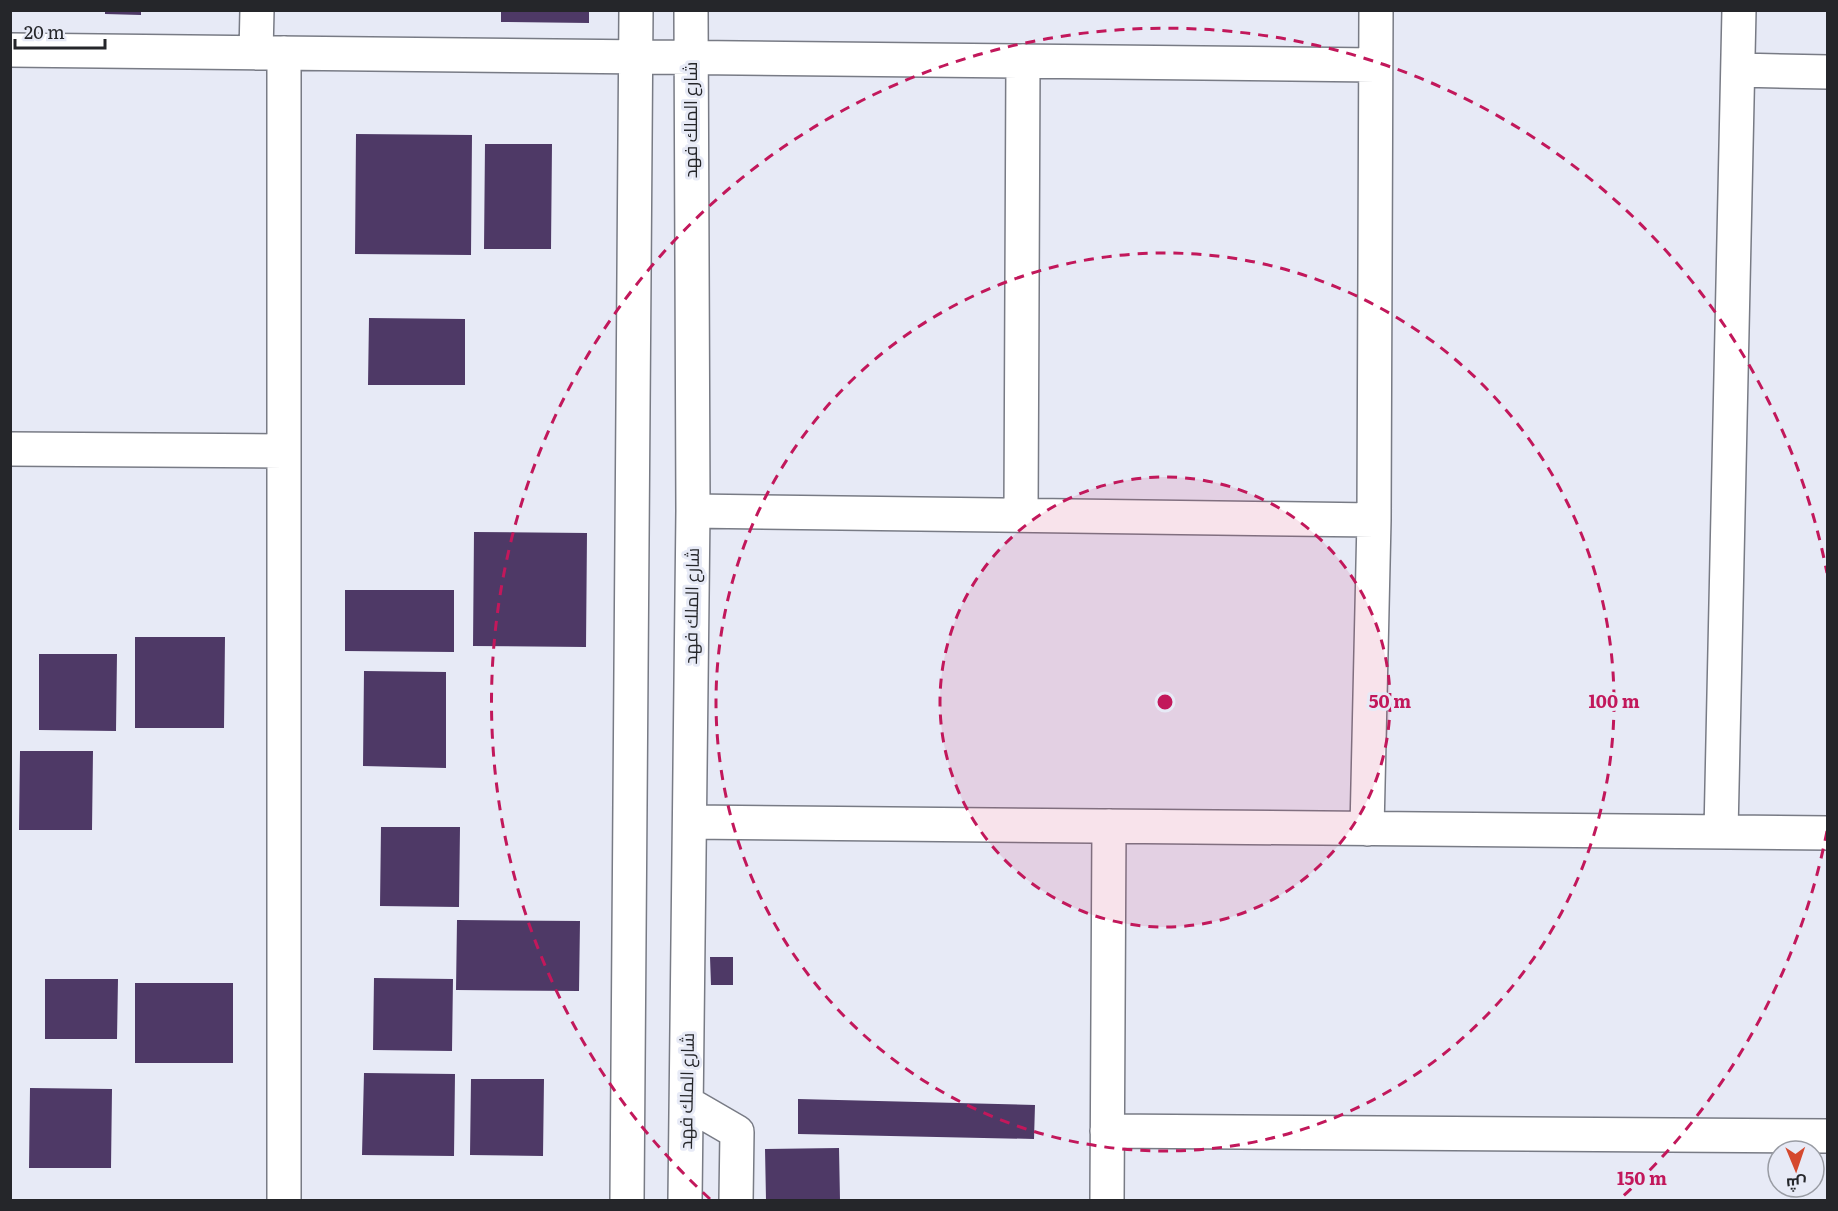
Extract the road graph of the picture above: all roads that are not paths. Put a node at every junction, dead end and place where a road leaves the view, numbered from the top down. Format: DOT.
graph roads {
  1 [pos="257,10"];
  2 [pos="636,10"];
  3 [pos="691,10"];
  4 [pos="1376,10"];
  5 [pos="1739,10"];
  6 [pos="10,50"];
  7 [pos="270,53"];
  8 [pos="636,57"];
  9 [pos="690,58"];
  10 [pos="1023,61"];
  11 [pos="1375,65"];
  12 [pos="1738,70"];
  13 [pos="1827,72"];
  14 [pos="10,449"];
  15 [pos="283,452"];
  16 [pos="693,511"];
  17 [pos="1021,515"];
  18 [pos="1374,520"];
  19 [pos="690,822"];
  20 [pos="1109,826"];
  21 [pos="1366,829"];
  22 [pos="1721,832"];
  23 [pos="1827,833"];
  24 [pos="687,1103"];
  25 [pos="1107,1131"];
  26 [pos="1827,1136"];
  27 [pos="284,1200"];
  28 [pos="627,1200"];
  29 [pos="685,1200"];
  30 [pos="736,1200"];
  31 [pos="1107,1200"];
  1 -- 7 [label="street"];
  2 -- 8 [label="street"];
  3 -- 9 [label="street, شارع الملك فهد"];
  4 -- 11 [label="street"];
  5 -- 12 [label="street"];
  6 -- 7 [label="street"];
  7 -- 8 [label="street"];
  7 -- 15 [label="street"];
  8 -- 9 [label="street"];
  8 -- 28 [label="street"];
  9 -- 10 [label="street"];
  9 -- 16 [label="street, شارع الملك فهد"];
  10 -- 11 [label="street"];
  10 -- 17 [label="street"];
  11 -- 18 [label="street"];
  12 -- 13 [label="street"];
  12 -- 22 [label="street"];
  14 -- 15 [label="street"];
  15 -- 27 [label="street"];
  16 -- 17 [label="street"];
  16 -- 19 [label="street, شارع الملك فهد"];
  17 -- 18 [label="street"];
  18 -- 21 [label="street"];
  19 -- 20 [label="street"];
  19 -- 24 [label="street, شارع الملك فهد"];
  20 -- 21 [label="street"];
  20 -- 25 [label="street"];
  21 -- 22 [label="street"];
  22 -- 23 [label="street"];
  24 -- 29 [label="street, شارع الملك فهد"];
  24 -- 30 [label="street"];
  25 -- 26 [label="street"];
  25 -- 31 [label="street"];
}
